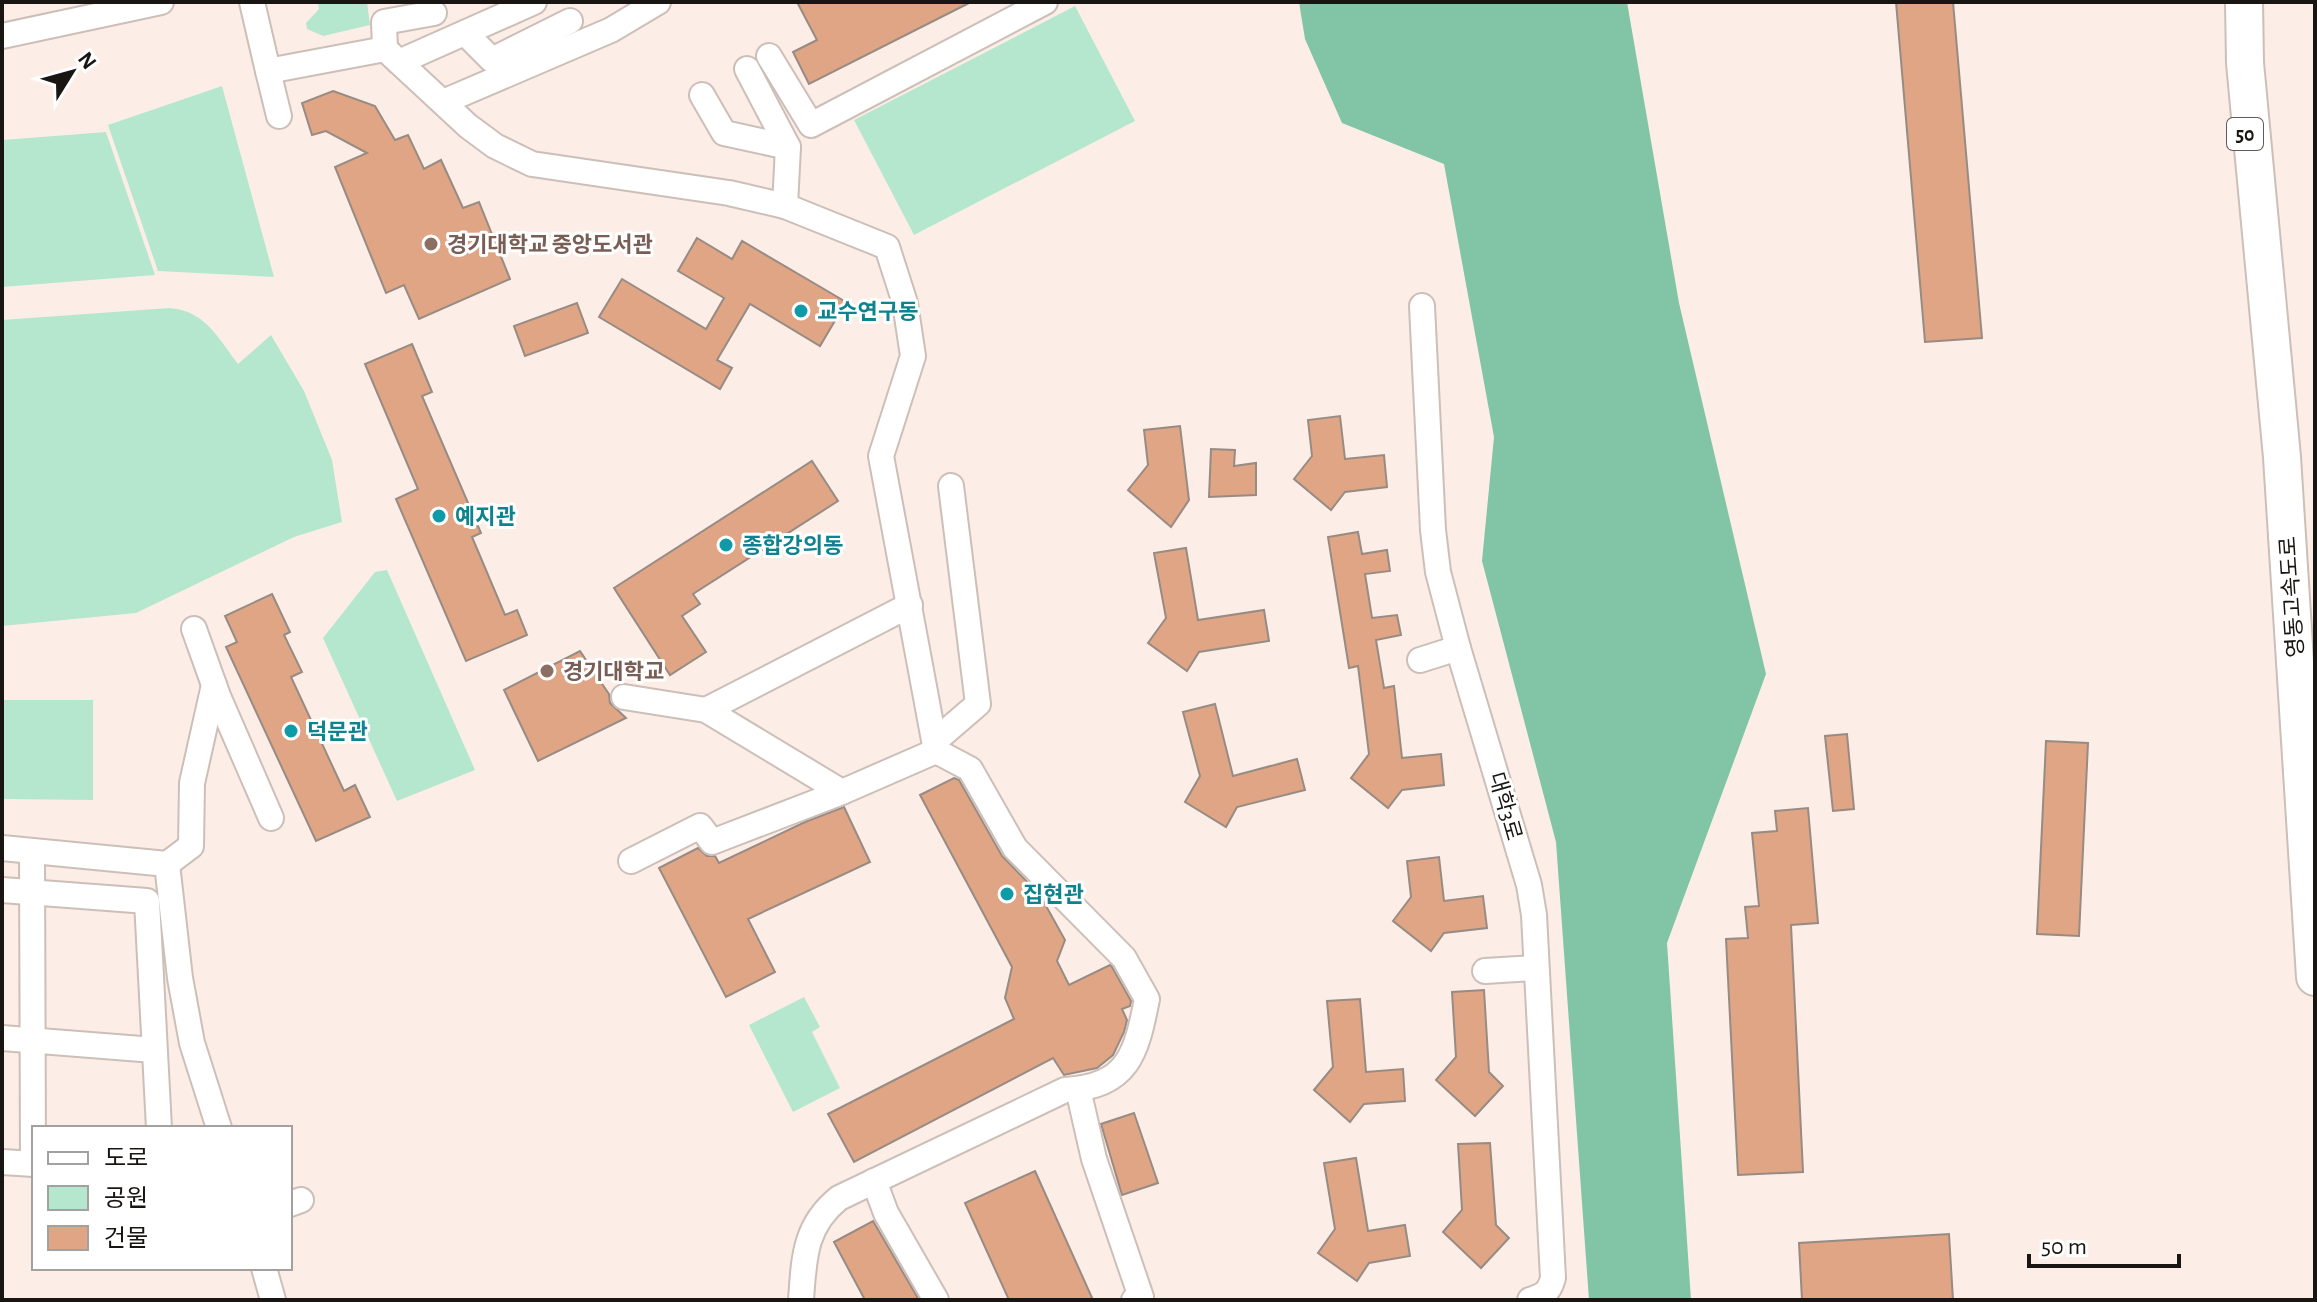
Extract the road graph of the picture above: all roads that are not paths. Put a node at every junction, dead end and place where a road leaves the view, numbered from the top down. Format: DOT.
graph roads {
  1 [pos="161,2"];
  2 [pos="252,2"];
  3 [pos="534,2"];
  4 [pos="658,2"];
  5 [pos="1045,2"];
  6 [pos="2226,2"];
  7 [pos="2244,2"];
  8 [pos="434,13"];
  9 [pos="570,21"];
  10 [pos="465,33"];
  11 [pos="2,36"];
  12 [pos="392,55"];
  13 [pos="769,56"];
  14 [pos="747,69"];
  15 [pos="268,71"];
  16 [pos="702,95"];
  17 [pos="443,102"];
  18 [pos="279,116"];
  19 [pos="788,147"];
  20 [pos="785,206"];
  21 [pos="2264,265"];
  22 [pos="1422,306"];
  23 [pos="951,486"];
  24 [pos="910,605"];
  25 [pos="194,629"];
  26 [pos="1458,648"];
  27 [pos="1420,660"];
  28 [pos="214,685"];
  29 [pos="624,697"];
  30 [pos="706,710"];
  31 [pos="936,746"];
  32 [pos="842,792"];
  33 [pos="271,818"];
  34 [pos="2,848"];
  35 [pos="32,851"];
  36 [pos="631,861"];
  37 [pos="156,863"];
  38 [pos="2,890"];
  39 [pos="32,892"];
  40 [pos="147,901"];
  41 [pos="1536,968"];
  42 [pos="1485,971"];
  43 [pos="2315,977"];
  44 [pos="2,1038"];
  45 [pos="32,1040"];
  46 [pos="154,1050"];
  47 [pos="1078,1089"];
  48 [pos="33,1126"];
  49 [pos="159,1126"];
  50 [pos="218,1126"];
  51 [pos="2,1162"];
  52 [pos="32,1164"];
  53 [pos="874,1181"];
  54 [pos="265,1270"];
  55 [pos="273,1300"];
  56 [pos="801,1300"];
  57 [pos="936,1300"];
  58 [pos="1134,1300"];
  59 [pos="1530,1300"];
  1 -- 11 [label="street"];
  2 -- 15 [label="street"];
  3 -- 10 [label="street"];
  4 -- 17 [label="street"];
  5 -- 13 [label="street"];
  6 -- 21 [label="highway, 영동고속도로 / 50"];
  7 -- 21 [label="highway, 영동고속도로 / 50"];
  8 -- 12 [label="street"];
  9 -- 10 [label="street"];
  10 -- 12 [label="street"];
  12 -- 15 [label="street"];
  12 -- 17 [label="street"];
  14 -- 19 [label="street"];
  15 -- 18 [label="street"];
  16 -- 19 [label="street"];
  17 -- 20 [label="street"];
  19 -- 20 [label="street"];
  20 -- 24 [label="street"];
  21 -- 43 [label="highway, 영동고속도로 / 50"];
  22 -- 26 [label="street, 대학3로"];
  23 -- 31 [label="street"];
  24 -- 30 [label="street"];
  24 -- 31 [label="street"];
  25 -- 28 [label="street"];
  26 -- 27 [label="street"];
  26 -- 41 [label="street, 대학3로"];
  28 -- 33 [label="street"];
  28 -- 37 [label="street"];
  29 -- 30 [label="street"];
  30 -- 32 [label="street"];
  31 -- 32 [label="street"];
  31 -- 47 [label="street"];
  32 -- 36 [label="street"];
  34 -- 35 [label="street"];
  35 -- 37 [label="street"];
  35 -- 39 [label="street"];
  37 -- 40 [label="street"];
  37 -- 50 [label="street"];
  38 -- 39 [label="street"];
  39 -- 40 [label="street"];
  39 -- 45 [label="street"];
  40 -- 46 [label="street"];
  41 -- 42 [label="street"];
  41 -- 59 [label="street, 대학3로"];
  44 -- 45 [label="street"];
  45 -- 46 [label="street"];
  45 -- 48 [label="street"];
  46 -- 49 [label="street"];
  47 -- 53 [label="street"];
  47 -- 58 [label="street"];
  51 -- 52 [label="street"];
  53 -- 56 [label="street"];
  53 -- 57 [label="street"];
  54 -- 55 [label="street"];
}
